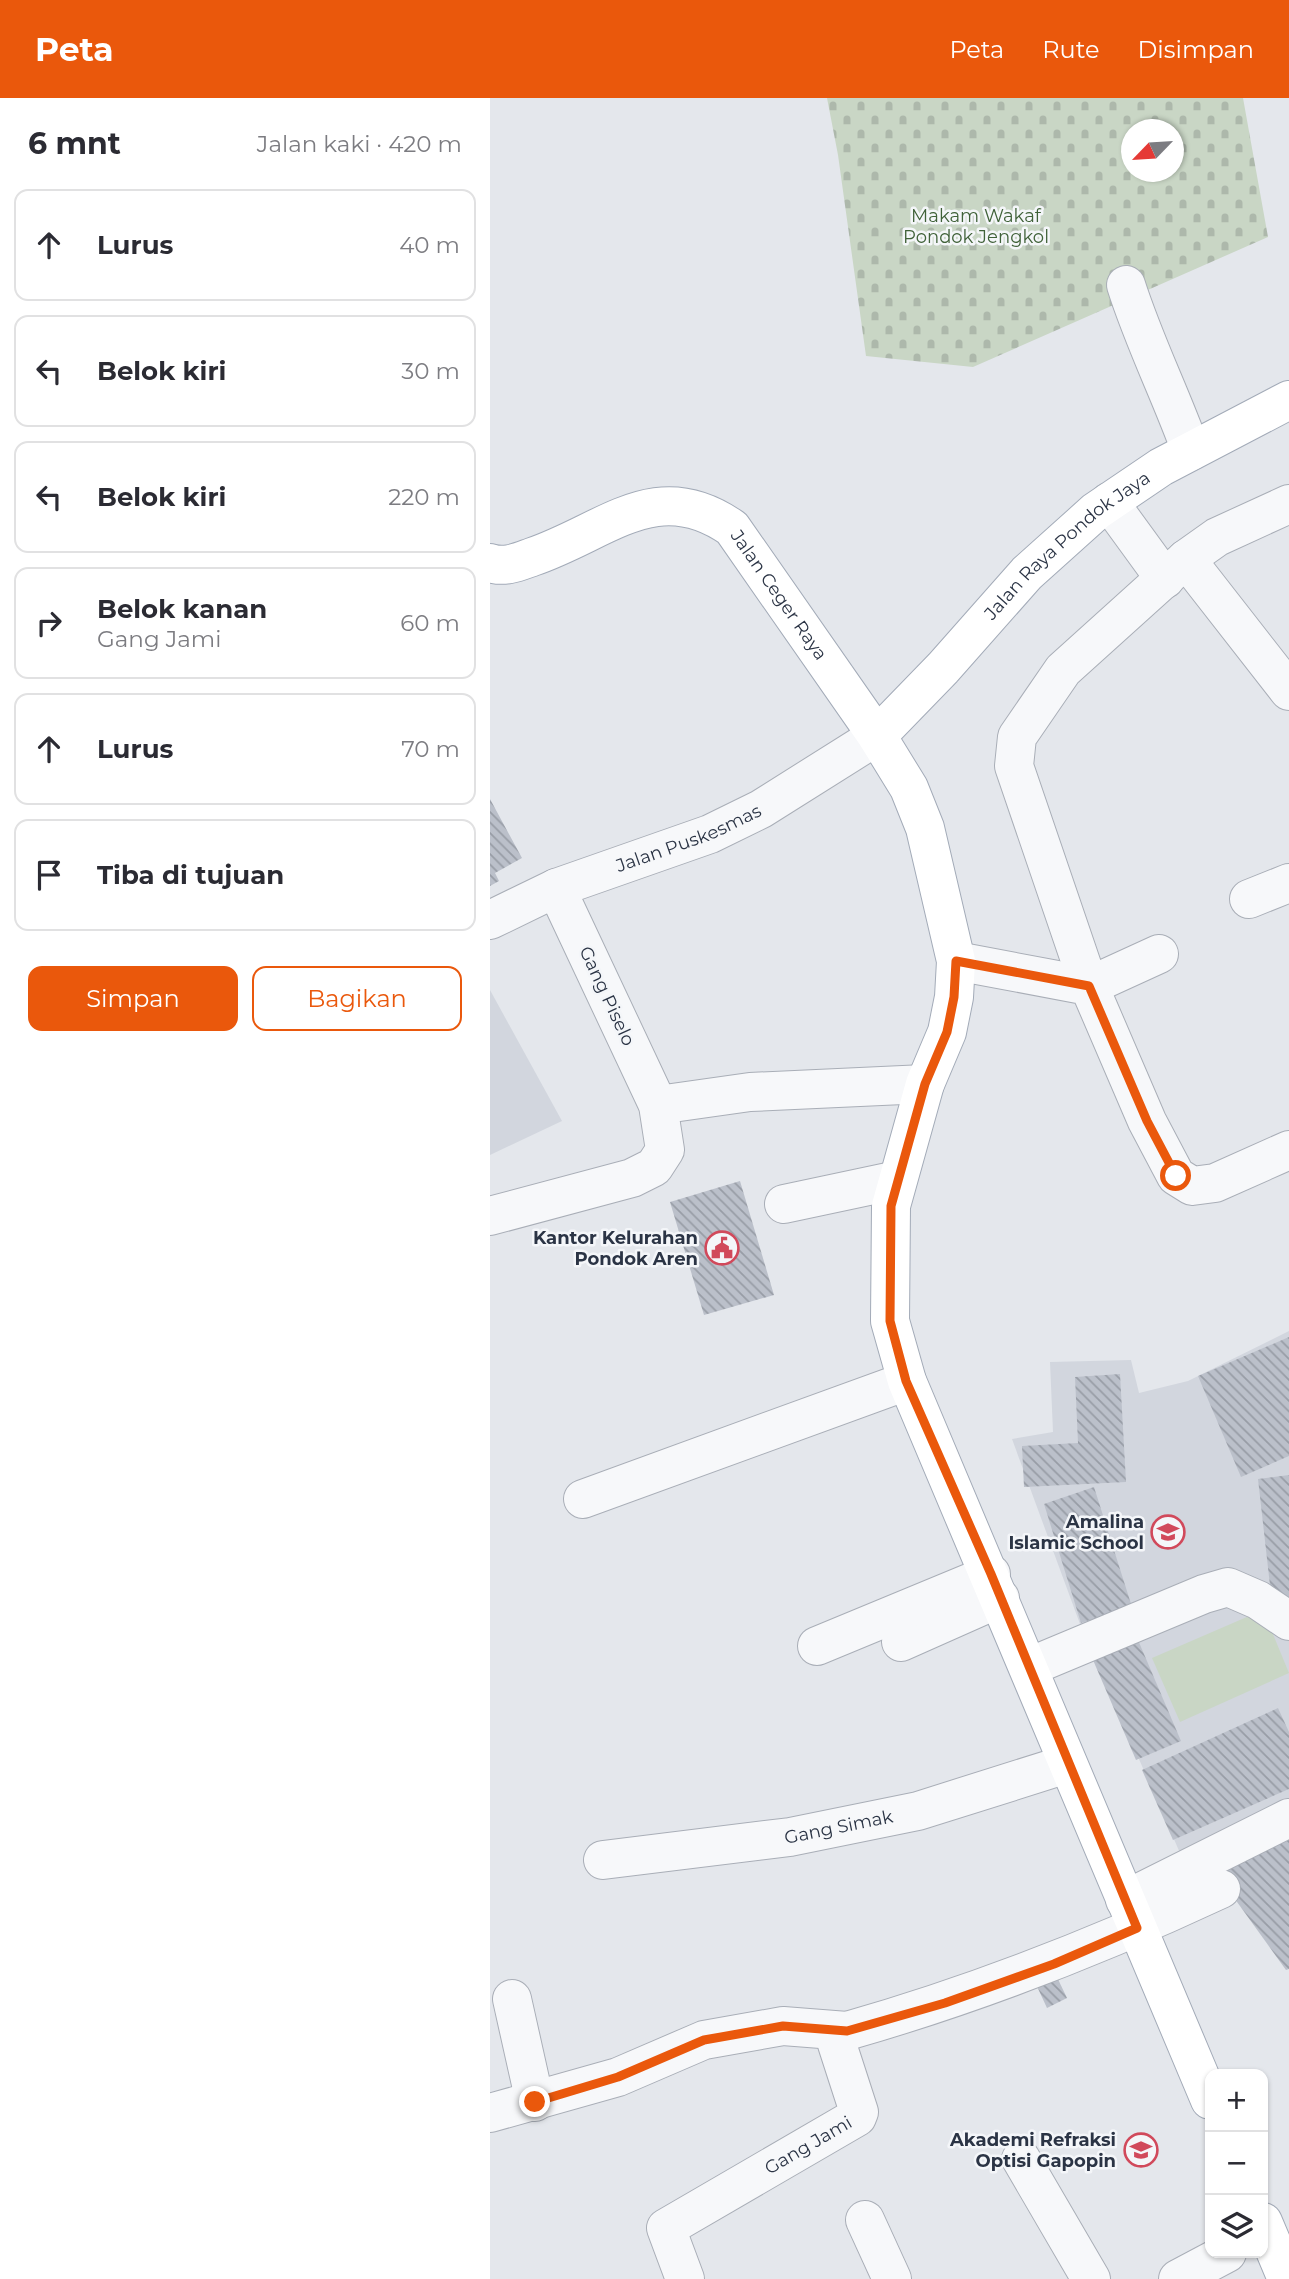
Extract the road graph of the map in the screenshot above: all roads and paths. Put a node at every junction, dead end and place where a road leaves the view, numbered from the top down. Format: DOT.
graph roads {
  1 [pos="1126,285"];
  2 [pos="1289,400"];
  3 [pos="1191,452"];
  4 [pos="1109,502"];
  5 [pos="1289,504"];
  6 [pos="490,564"];
  7 [pos="1176,569"];
  8 [pos="1289,691"];
  9 [pos="877,736"];
  10 [pos="1289,883"];
  11 [pos="556,888"];
  12 [pos="1249,899"];
  13 [pos="490,920"];
  14 [pos="1158,954"];
  15 [pos="980,967"];
  16 [pos="1089,986"];
  17 [pos="925,1084"];
  18 [pos="658,1105"];
  19 [pos="1289,1150"];
  20 [pos="897,1180"];
  21 [pos="785,1203"];
  22 [pos="490,1216"];
  23 [pos="906,1381"];
  24 [pos="583,1499"];
  25 [pos="995,1586"];
  26 [pos="1289,1621"];
  27 [pos="901,1642"];
  28 [pos="817,1646"];
  29 [pos="1030,1667"];
  30 [pos="1067,1764"];
  31 [pos="1289,1818"];
  32 [pos="603,1860"];
  33 [pos="1221,1889"];
  34 [pos="1131,1914"];
  35 [pos="512,2000"];
  36 [pos="847,2031"];
  37 [pos="1205,2087"];
  38 [pos="535,2102"];
  39 [pos="490,2113"];
  40 [pos="1021,2160"];
  41 [pos="865,2220"];
  42 [pos="1268,2239"];
  43 [pos="1218,2258"];
  44 [pos="685,2279"];
  45 [pos="892,2279"];
  46 [pos="1091,2279"];
  47 [pos="1178,2279"];
  48 [pos="1287,2279"];
  1 -- 3 [label="street"];
  2 -- 3 [label="main road, Jalan Raya Pondok Jaya"];
  3 -- 4 [label="main road, Jalan Raya Pondok Jaya"];
  4 -- 7 [label="street"];
  4 -- 9 [label="main road, Jalan Raya Pondok Jaya"];
  5 -- 7 [label="street"];
  6 -- 9 [label="main road, Jalan Ceger Raya"];
  7 -- 8 [label="street"];
  7 -- 16 [label="street"];
  9 -- 11 [label="street, Jalan Puskesmas"];
  9 -- 15 [label="main road, Jalan Ceger Raya"];
  10 -- 12 [label="street"];
  11 -- 13 [label="street, Jalan Puskesmas"];
  11 -- 18 [label="street, Gang Piselo"];
  14 -- 16 [label="street"];
  15 -- 16 [label="street"];
  15 -- 17 [label="main road, Jalan Ceger Raya"];
  16 -- 19 [label="street"];
  17 -- 18 [label="street"];
  17 -- 20 [label="main road, Jalan Ceger Raya"];
  18 -- 22 [label="street, Gang Piselo"];
  20 -- 21 [label="street"];
  20 -- 23 [label="main road, Jalan Ceger Raya"];
  23 -- 24 [label="street"];
  23 -- 25 [label="main road, Jalan Ceger Raya"];
  25 -- 27 [label="street"];
  25 -- 28 [label="street"];
  25 -- 29 [label="main road, Jalan Ceger Raya"];
  26 -- 29 [label="street"];
  29 -- 30 [label="main road, Jalan Ceger Raya"];
  30 -- 32 [label="street, Gang Simak"];
  30 -- 34 [label="main road, Jalan Ceger Raya"];
  31 -- 34 [label="street"];
  33 -- 34 [label="street"];
  34 -- 36 [label="street"];
  34 -- 37 [label="main road, Jalan Ceger Raya"];
  35 -- 38 [label="street"];
  36 -- 38 [label="street"];
  36 -- 44 [label="street, Gang Jami"];
  38 -- 39 [label="street"];
  40 -- 46 [label="street"];
  41 -- 45 [label="street"];
  42 -- 48 [label="main road"];
  43 -- 47 [label="street"];
}
